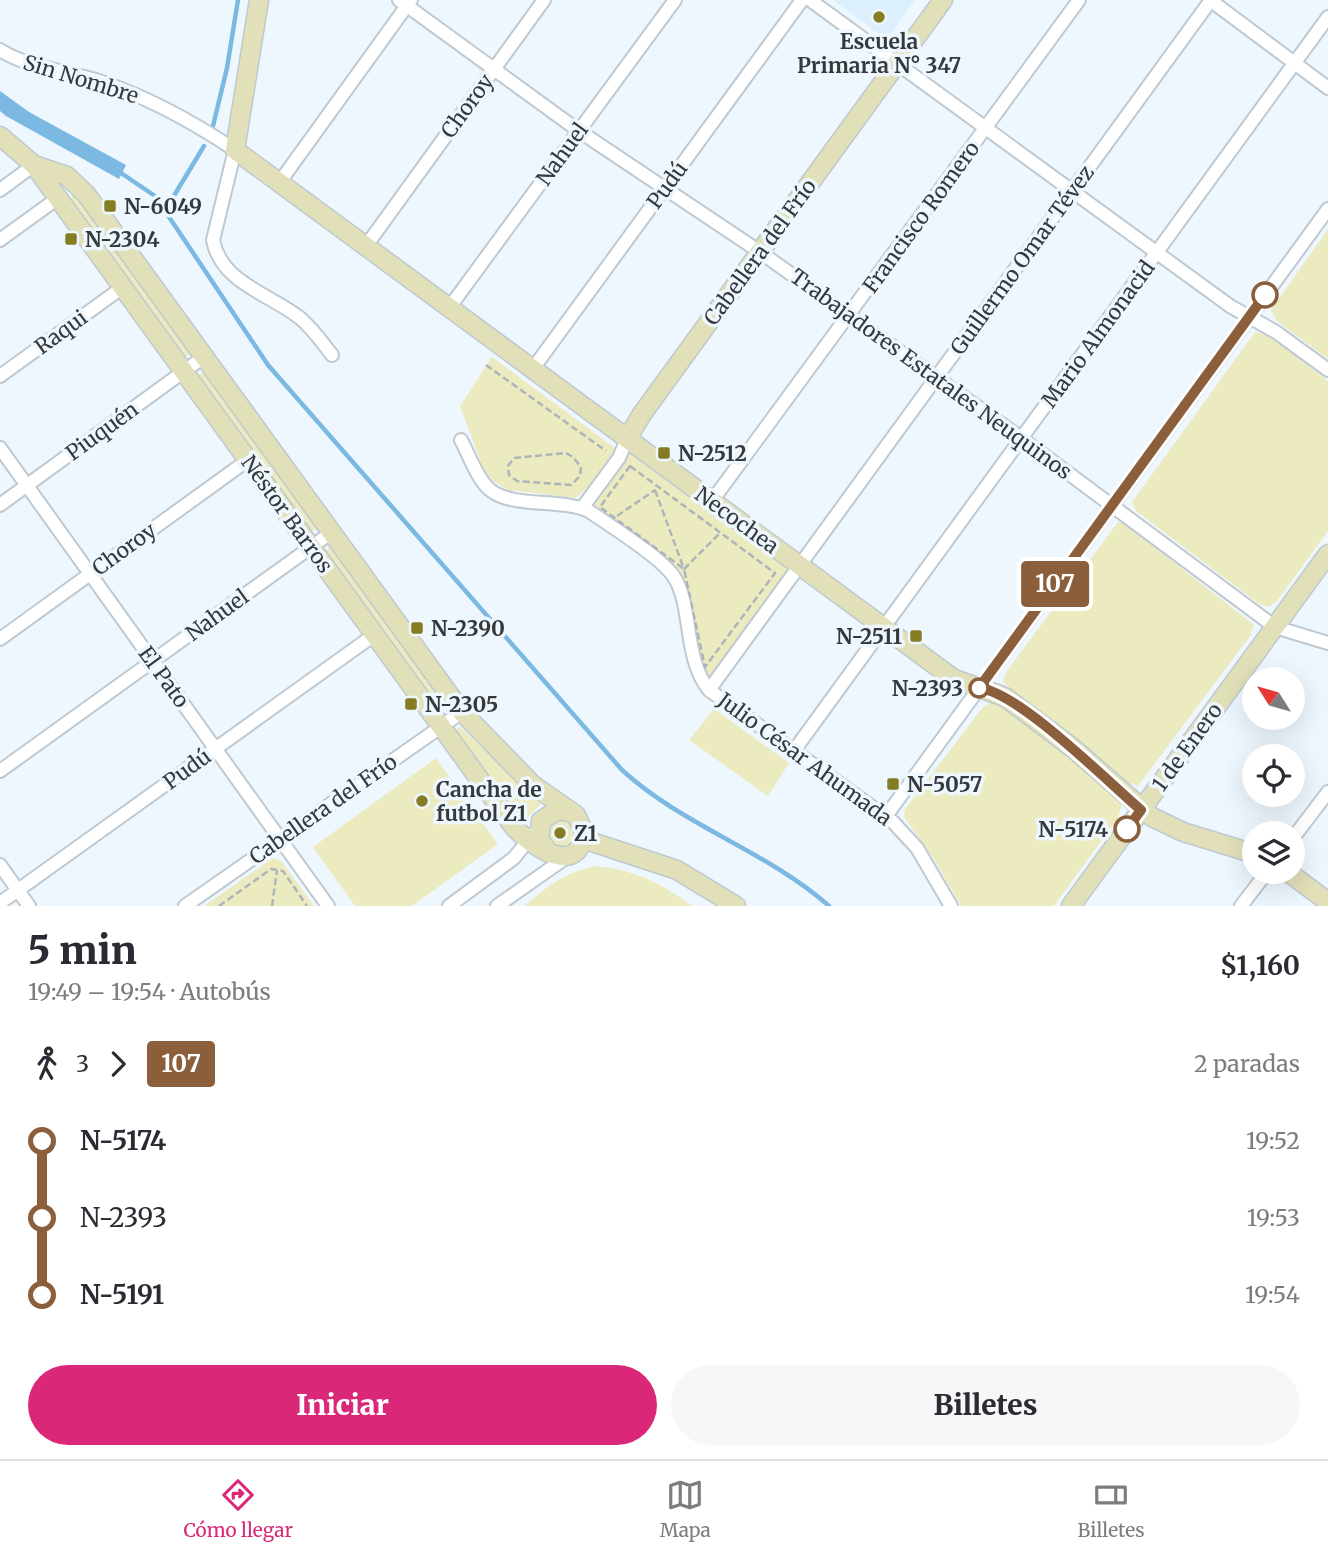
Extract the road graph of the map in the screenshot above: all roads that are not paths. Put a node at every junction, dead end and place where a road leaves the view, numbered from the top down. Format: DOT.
graph roads {
  1 [pos="259,0"];
  2 [pos="544,0"];
  3 [pos="675,0"];
  4 [pos="802,0"];
  5 [pos="810,0"];
  6 [pos="943,0"];
  7 [pos="1079,0"];
  8 [pos="1211,0"];
  9 [pos="406,2"];
  10 [pos="1328,17"];
  11 [pos="0,50"];
  12 [pos="1294,63"];
  13 [pos="897,64"];
  14 [pos="494,69"];
  15 [pos="1328,88"];
  16 [pos="986,128"];
  17 [pos="579,131"];
  18 [pos="0,136"];
  19 [pos="235,150"];
  20 [pos="34,165"];
  21 [pos="279,183"];
  22 [pos="665,188"];
  23 [pos="0,190"];
  24 [pos="1072,191"];
  25 [pos="58,198"];
  26 [pos="1328,209"];
  27 [pos="0,240"];
  28 [pos="366,246"];
  29 [pos="760,252"];
  30 [pos="1157,252"];
  31 [pos="123,287"];
  32 [pos="449,308"];
  33 [pos="849,315"];
  34 [pos="1249,317"];
  35 [pos="332,355"];
  36 [pos="205,356"];
  37 [pos="532,370"];
  38 [pos="1328,370"];
  39 [pos="184,372"];
  40 [pos="0,376"];
  41 [pos="936,378"];
  42 [pos="1021,438"];
  43 [pos="627,439"];
  44 [pos="461,440"];
  45 [pos="0,448"];
  46 [pos="248,460"];
  47 [pos="27,486"];
  48 [pos="712,501"];
  49 [pos="1113,504"];
  50 [pos="0,505"];
  51 [pos="582,508"];
  52 [pos="332,532"];
  53 [pos="311,547"];
  54 [pos="1328,554"];
  55 [pos="800,565"];
  56 [pos="90,574"];
  57 [pos="1275,626"];
  58 [pos="884,627"];
  59 [pos="374,635"];
  60 [pos="0,639"];
  61 [pos="1328,643"];
  62 [pos="152,661"];
  63 [pos="979,688"];
  64 [pos="709,690"];
  65 [pos="462,712"];
  66 [pos="441,726"];
  67 [pos="215,748"];
  68 [pos="793,752"];
  69 [pos="0,771"];
  70 [pos="1328,792"];
  71 [pos="1141,810"];
  72 [pos="570,812"];
  73 [pos="887,816"];
  74 [pos="541,821"];
  75 [pos="1305,822"];
  76 [pos="280,839"];
  77 [pos="583,839"];
  78 [pos="529,841"];
  79 [pos="1242,851"];
  80 [pos="549,853"];
  81 [pos="572,853"];
  82 [pos="0,865"];
  83 [pos="1258,884"];
  84 [pos="1304,884"];
  85 [pos="18,890"];
  86 [pos="1328,902"];
  87 [pos="0,903"];
  88 [pos="29,906"];
  89 [pos="185,906"];
  90 [pos="328,906"];
  91 [pos="449,906"];
  92 [pos="497,906"];
  93 [pos="737,906"];
  94 [pos="951,906"];
  95 [pos="1071,906"];
  96 [pos="1241,906"];
  1 -- 19 [label="street"];
  2 -- 14 [label="street, Choroy"];
  3 -- 17 [label="street, Nahuel"];
  4 -- 22 [label="street, Pudú"];
  5 -- 13 [label="street"];
  6 -- 13 [label="street, Cabellera del Frío"];
  7 -- 16 [label="street, Francisco Romero"];
  8 -- 12 [label="street"];
  8 -- 24 [label="street, Guillermo Omar Tévez"];
  9 -- 14 [label="street, Trabajadores Estatales Neuquinos"];
  9 -- 21 [label="street"];
  10 -- 12 [label="street, Mario Almonacid"];
  11 -- 19 [label="street, Sin Nombre"];
  12 -- 15 [label="street"];
  12 -- 30 [label="street, Mario Almonacid"];
  13 -- 16 [label="street"];
  13 -- 29 [label="street, Cabellera del Frío"];
  14 -- 17 [label="street, Trabajadores Estatales Neuquinos"];
  14 -- 28 [label="street, Choroy"];
  16 -- 24 [label="street"];
  16 -- 33 [label="street, Francisco Romero"];
  17 -- 22 [label="street, Trabajadores Estatales Neuquinos"];
  17 -- 32 [label="street, Nahuel"];
  18 -- 20 [label="street, Néstor Barros"];
  19 -- 21 [label="street, Necochea"];
  19 -- 35 [label="street"];
  20 -- 23 [label="street"];
  20 -- 25 [label="street, Néstor Barros"];
  20 -- 36 [label="street, Néstor Barros"];
  21 -- 28 [label="street, Necochea"];
  22 -- 29 [label="street, Trabajadores Estatales Neuquinos"];
  22 -- 37 [label="street, Pudú"];
  24 -- 30 [label="street"];
  24 -- 41 [label="street, Guillermo Omar Tévez"];
  25 -- 27 [label="street"];
  25 -- 31 [label="street, Néstor Barros"];
  26 -- 34 [label="street"];
  28 -- 32 [label="street, Necochea"];
  29 -- 33 [label="street, Trabajadores Estatales Neuquinos"];
  29 -- 43 [label="street, Cabellera del Frío"];
  30 -- 34 [label="street"];
  30 -- 42 [label="street, Mario Almonacid"];
  31 -- 39 [label="street, Néstor Barros"];
  31 -- 40 [label="street, Raqui"];
  32 -- 37 [label="street, Necochea"];
  33 -- 41 [label="street, Trabajadores Estatales Neuquinos"];
  33 -- 48 [label="street, Francisco Romero"];
  34 -- 38 [label="street"];
  34 -- 49 [label="street"];
  36 -- 39 [label="street, Piuquén"];
  36 -- 52 [label="street, Néstor Barros"];
  37 -- 43 [label="street, Necochea"];
  39 -- 46 [label="street, Néstor Barros"];
  39 -- 47 [label="street, Piuquén"];
  41 -- 42 [label="street, Trabajadores Estatales Neuquinos"];
  41 -- 55 [label="street, Guillermo Omar Tévez"];
  42 -- 49 [label="street, Trabajadores Estatales Neuquinos"];
  42 -- 58 [label="street, Mario Almonacid"];
  43 -- 48 [label="street, Necochea"];
  43 -- 51 [label="street, Cabellera del Frío"];
  44 -- 51 [label="street, Julio César Ahumada"];
  45 -- 47 [label="street, El Pato"];
  46 -- 53 [label="street, Néstor Barros"];
  46 -- 56 [label="street, Choroy"];
  47 -- 50 [label="street, Piuquén"];
  47 -- 56 [label="street, El Pato"];
  48 -- 55 [label="street, Necochea"];
  49 -- 57 [label="street, Trabajadores Estatales Neuquinos"];
  49 -- 63 [label="street"];
  51 -- 64 [label="street, Julio César Ahumada"];
  52 -- 53 [label="street, Nahuel"];
  52 -- 65 [label="street, Néstor Barros"];
  53 -- 59 [label="street, Néstor Barros"];
  53 -- 62 [label="street, Nahuel"];
  54 -- 57 [label="street, 1 de Enero"];
  55 -- 58 [label="street, Necochea"];
  55 -- 64 [label="street, Guillermo Omar Tévez"];
  56 -- 60 [label="street, Choroy"];
  56 -- 62 [label="street, El Pato"];
  57 -- 61 [label="street, Trabajadores Estatales Neuquinos"];
  57 -- 71 [label="street, 1 de Enero"];
  58 -- 63 [label="street, Necochea"];
  58 -- 68 [label="street, Mario Almonacid"];
  59 -- 66 [label="street, Néstor Barros"];
  59 -- 67 [label="street, Pudú"];
  62 -- 67 [label="street, El Pato"];
  62 -- 69 [label="street, Nahuel"];
  63 -- 71 [label="street, Necochea"];
  63 -- 73 [label="street"];
  64 -- 68 [label="street, Julio César Ahumada"];
  65 -- 66 [label="street, Cabellera del Frío"];
  65 -- 72 [label="street, Néstor Barros"];
  66 -- 76 [label="street, Cabellera del Frío"];
  66 -- 78 [label="street, Néstor Barros"];
  67 -- 76 [label="street, El Pato"];
  67 -- 85 [label="street, Pudú"];
  68 -- 73 [label="street, Julio César Ahumada"];
  70 -- 75 [label="street"];
  71 -- 79 [label="street, Necochea"];
  71 -- 95 [label="street, 1 de Enero"];
  72 -- 74 [label="street"];
  72 -- 77 [label="street, Néstor Barros"];
  73 -- 94 [label="street, Julio César Ahumada"];
  74 -- 78 [label="street"];
  74 -- 80 [label="street"];
  76 -- 89 [label="street, Cabellera del Frío"];
  76 -- 90 [label="street, El Pato"];
  77 -- 81 [label="street"];
  77 -- 93 [label="street"];
  78 -- 80 [label="street, Néstor Barros"];
  78 -- 91 [label="street"];
  80 -- 81 [label="street"];
  81 -- 92 [label="street"];
  82 -- 85 [label="street"];
  83 -- 96 [label="street"];
  84 -- 86 [label="street"];
  85 -- 87 [label="street, Pudú"];
  85 -- 88 [label="street"];
}
